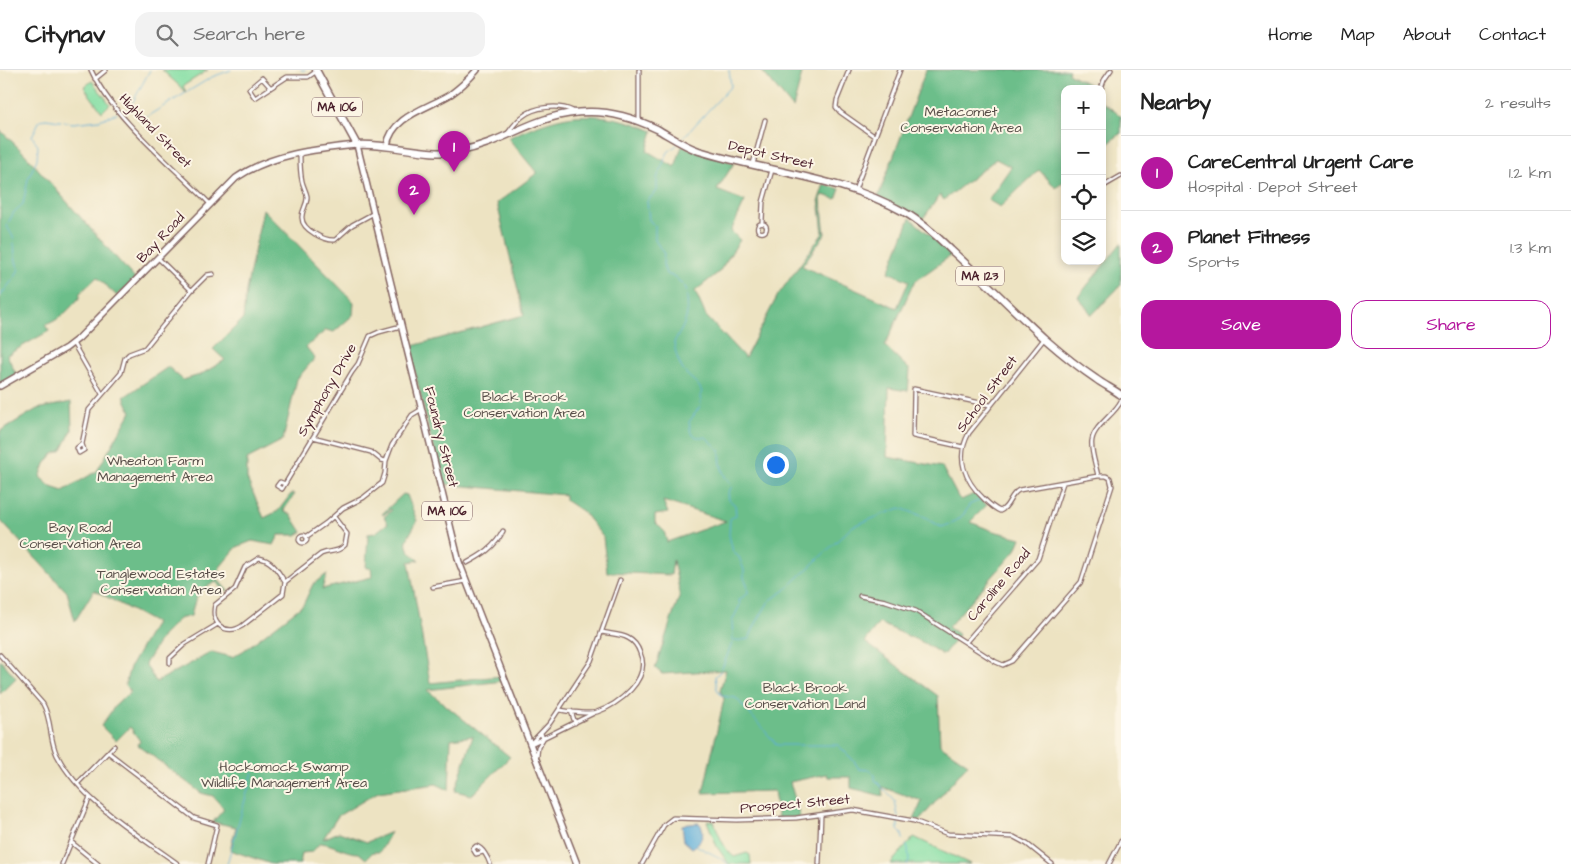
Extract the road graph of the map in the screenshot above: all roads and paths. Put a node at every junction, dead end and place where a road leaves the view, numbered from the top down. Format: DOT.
graph roads {
  1 [pos="91,70"];
  2 [pos="106,70"];
  3 [pos="477,70"];
  4 [pos="639,70"];
  5 [pos="849,70"];
  6 [pos="900,70"];
  7 [pos="1111,70"];
  8 [pos="316,71"];
  9 [pos="95,79"];
  10 [pos="1102,85"];
  11 [pos="270,87"];
  12 [pos="576,112"];
  13 [pos="765,120"];
  14 [pos="639,122"];
  15 [pos="506,135"];
  16 [pos="874,136"];
  17 [pos="357,145"];
  18 [pos="387,146"];
  19 [pos="300,154"];
  20 [pos="753,165"];
  21 [pos="772,169"];
  22 [pos="1121,176"];
  23 [pos="1106,185"];
  24 [pos="855,191"];
  25 [pos="209,203"];
  26 [pos="374,213"];
  27 [pos="762,222"];
  28 [pos="157,258"];
  29 [pos="213,274"];
  30 [pos="191,290"];
  31 [pos="401,326"];
  32 [pos="1044,338"];
  33 [pos="73,343"];
  34 [pos="0,386"];
  35 [pos="102,394"];
  36 [pos="1121,395"];
  37 [pos="1121,401"];
  38 [pos="990,405"];
  39 [pos="422,409"];
  40 [pos="313,437"];
  41 [pos="82,444"];
  42 [pos="963,447"];
  43 [pos="386,461"];
  44 [pos="1098,476"];
  45 [pos="1063,483"];
  46 [pos="285,484"];
  47 [pos="334,516"];
  48 [pos="503,532"];
  49 [pos="306,537"];
  50 [pos="459,562"];
  51 [pos="467,563"];
  52 [pos="462,569"];
  53 [pos="620,580"];
  54 [pos="466,581"];
  55 [pos="285,582"];
  56 [pos="432,587"];
  57 [pos="860,596"];
  58 [pos="218,624"];
  59 [pos="602,632"];
  60 [pos="966,642"];
  61 [pos="0,655"];
  62 [pos="170,663"];
  63 [pos="558,710"];
  64 [pos="571,711"];
  65 [pos="594,713"];
  66 [pos="575,723"];
  67 [pos="541,733"];
  68 [pos="543,739"];
  69 [pos="530,744"];
  70 [pos="114,746"];
  71 [pos="109,753"];
  72 [pos="537,762"];
  73 [pos="78,783"];
  74 [pos="90,797"];
  75 [pos="821,815"];
  76 [pos="1121,841"];
  77 [pos="70,842"];
  78 [pos="1120,848"];
  79 [pos="483,852"];
  80 [pos="62,864"];
  81 [pos="98,864"];
  82 [pos="178,864"];
  83 [pos="208,864"];
  84 [pos="490,864"];
  85 [pos="577,864"];
  86 [pos="642,864"];
  87 [pos="819,864"];
  88 [pos="1052,864"];
  89 [pos="1109,864"];
  1 -- 9 [label="street, Highland Street"];
  2 -- 9 [label="street"];
  3 -- 18 [label="main road"];
  4 -- 14 [label="street"];
  5 -- 16 [label="street"];
  6 -- 16 [label="street"];
  7 -- 10 [label="street"];
  8 -- 11 [label="street"];
  8 -- 17 [label="highway, Foundry Street / MA 106"];
  9 -- 25 [label="street, Highland Street"];
  11 -- 11 [label="street"];
  12 -- 14 [label="highway, Depot Street / MA 123"];
  12 -- 15 [label="highway, Depot Street / MA 123"];
  12 -- 15 [label="street"];
  13 -- 20 [label="street"];
  14 -- 20 [label="highway, Depot Street / MA 123"];
  15 -- 18 [label="highway, Depot Street / MA 123"];
  16 -- 24 [label="street"];
  17 -- 18 [label="highway, Depot Street / MA 123"];
  17 -- 19 [label="main road, Bay Road"];
  17 -- 26 [label="main road, Foundry Street / MA 106"];
  19 -- 25 [label="main road, Bay Road"];
  19 -- 26 [label="street"];
  20 -- 21 [label="highway, Depot Street / MA 123"];
  21 -- 24 [label="highway, Depot Street / MA 123"];
  21 -- 27 [label="street"];
  22 -- 23 [label="street"];
  24 -- 32 [label="highway, Depot Street / MA 123"];
  25 -- 28 [label="main road, Bay Road"];
  26 -- 31 [label="main road, Foundry Street / MA 106"];
  28 -- 30 [label="street"];
  28 -- 33 [label="main road, Bay Road"];
  29 -- 30 [label="street"];
  30 -- 35 [label="street"];
  31 -- 39 [label="main road, Foundry Street / MA 106"];
  31 -- 40 [label="street, Symphony Drive"];
  32 -- 36 [label="highway, Depot Street / MA 123"];
  32 -- 38 [label="street, School Street"];
  33 -- 34 [label="main road, Bay Road"];
  33 -- 35 [label="street"];
  35 -- 41 [label="street"];
  37 -- 44 [label="street"];
  38 -- 42 [label="street, School Street"];
  38 -- 42 [label="street"];
  39 -- 43 [label="street"];
  39 -- 50 [label="main road, Foundry Street / MA 106"];
  40 -- 43 [label="street"];
  40 -- 46 [label="street, Symphony Drive"];
  42 -- 45 [label="street, School Street"];
  43 -- 47 [label="street"];
  44 -- 45 [label="street"];
  44 -- 60 [label="street"];
  45 -- 60 [label="street, Caroline Road"];
  47 -- 49 [label="street"];
  47 -- 55 [label="street"];
  48 -- 51 [label="street"];
  50 -- 51 [label="street"];
  50 -- 52 [label="main road, Foundry Street / MA 106"];
  51 -- 52 [label="street"];
  52 -- 54 [label="main road, Foundry Street / MA 106"];
  53 -- 59 [label="street"];
  54 -- 56 [label="street"];
  54 -- 69 [label="main road, Foundry Street / MA 106"];
  55 -- 58 [label="street"];
  55 -- 58 [label="street"];
  57 -- 60 [label="street"];
  58 -- 62 [label="street"];
  59 -- 63 [label="street"];
  59 -- 65 [label="street"];
  61 -- 73 [label="street"];
  63 -- 64 [label="street"];
  63 -- 67 [label="street"];
  64 -- 65 [label="street"];
  64 -- 66 [label="street"];
  65 -- 66 [label="street"];
  66 -- 68 [label="street"];
  67 -- 68 [label="street"];
  67 -- 69 [label="street"];
  68 -- 69 [label="street"];
  68 -- 72 [label="street"];
  69 -- 72 [label="main road, Foundry Street / MA 106"];
  70 -- 71 [label="street"];
  71 -- 73 [label="street"];
  71 -- 83 [label="street"];
  72 -- 85 [label="main road, Foundry Street / MA 106"];
  73 -- 74 [label="street"];
  74 -- 77 [label="street"];
  74 -- 82 [label="street"];
  75 -- 86 [label="street, Prospect Street"];
  75 -- 87 [label="street"];
  75 -- 88 [label="street, Prospect Street"];
  76 -- 78 [label="street"];
  77 -- 80 [label="street"];
  77 -- 81 [label="street"];
  78 -- 89 [label="street"];
  79 -- 84 [label="street"];
}
